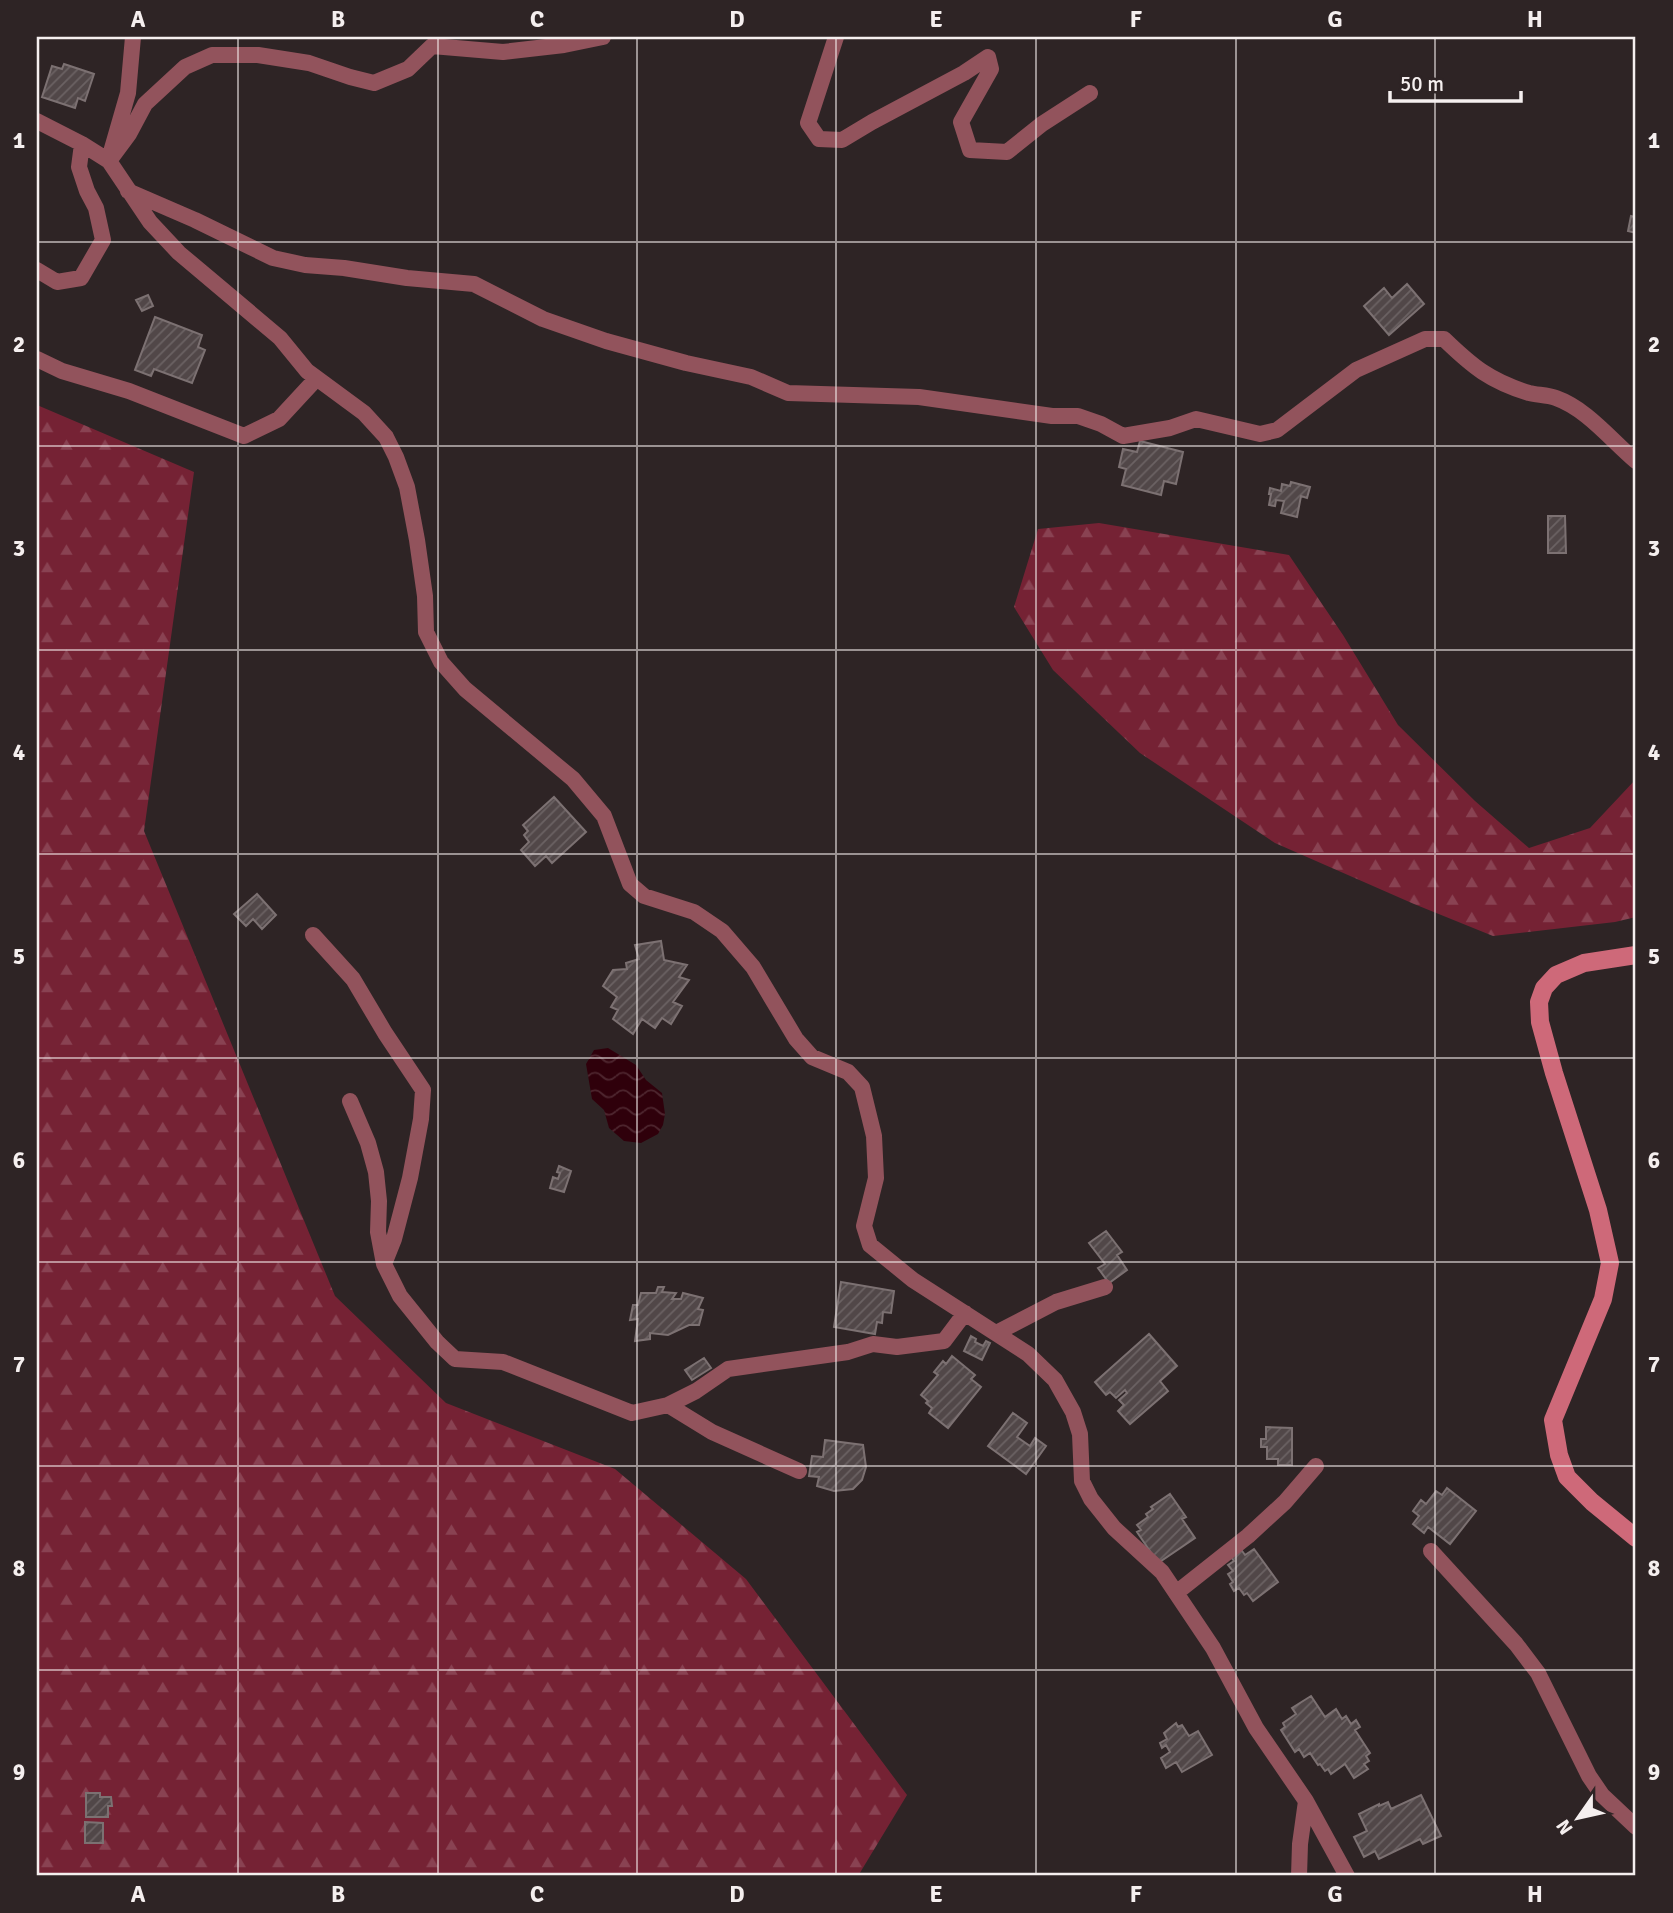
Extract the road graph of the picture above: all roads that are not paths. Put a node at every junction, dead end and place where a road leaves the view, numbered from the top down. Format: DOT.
graph roads {
  1 [pos="133,37"];
  2 [pos="603,37"];
  3 [pos="835,37"];
  4 [pos="1090,93"];
  5 [pos="37,121"];
  6 [pos="82,144"];
  7 [pos="109,161"];
  8 [pos="128,191"];
  9 [pos="37,270"];
  10 [pos="37,359"];
  11 [pos="316,379"];
  12 [pos="1636,461"];
  13 [pos="313,935"];
  14 [pos="1636,955"];
  15 [pos="350,1101"];
  16 [pos="384,1264"];
  17 [pos="1105,1287"];
  18 [pos="965,1313"];
  19 [pos="996,1334"];
  20 [pos="668,1405"];
  21 [pos="1316,1466"];
  22 [pos="799,1471"];
  23 [pos="1636,1538"];
  24 [pos="1431,1551"];
  25 [pos="1176,1593"];
  26 [pos="1306,1801"];
  27 [pos="1636,1827"];
  28 [pos="1299,1876"];
  29 [pos="1347,1876"];
  1 -- 7 [label="street"];
  2 -- 7 [label="street"];
  3 -- 4 [label="street"];
  5 -- 6 [label="street"];
  6 -- 7 [label="street"];
  6 -- 9 [label="street"];
  7 -- 8 [label="street"];
  8 -- 11 [label="street"];
  8 -- 12 [label="street"];
  10 -- 11 [label="street"];
  11 -- 18 [label="street"];
  13 -- 16 [label="street"];
  14 -- 23 [label="main road"];
  15 -- 16 [label="street"];
  16 -- 20 [label="street"];
  17 -- 19 [label="street"];
  18 -- 19 [label="street"];
  18 -- 20 [label="street"];
  19 -- 25 [label="street"];
  20 -- 22 [label="street"];
  21 -- 25 [label="street"];
  24 -- 27 [label="street"];
  25 -- 26 [label="street"];
  26 -- 28 [label="street"];
  26 -- 29 [label="street"];
}
